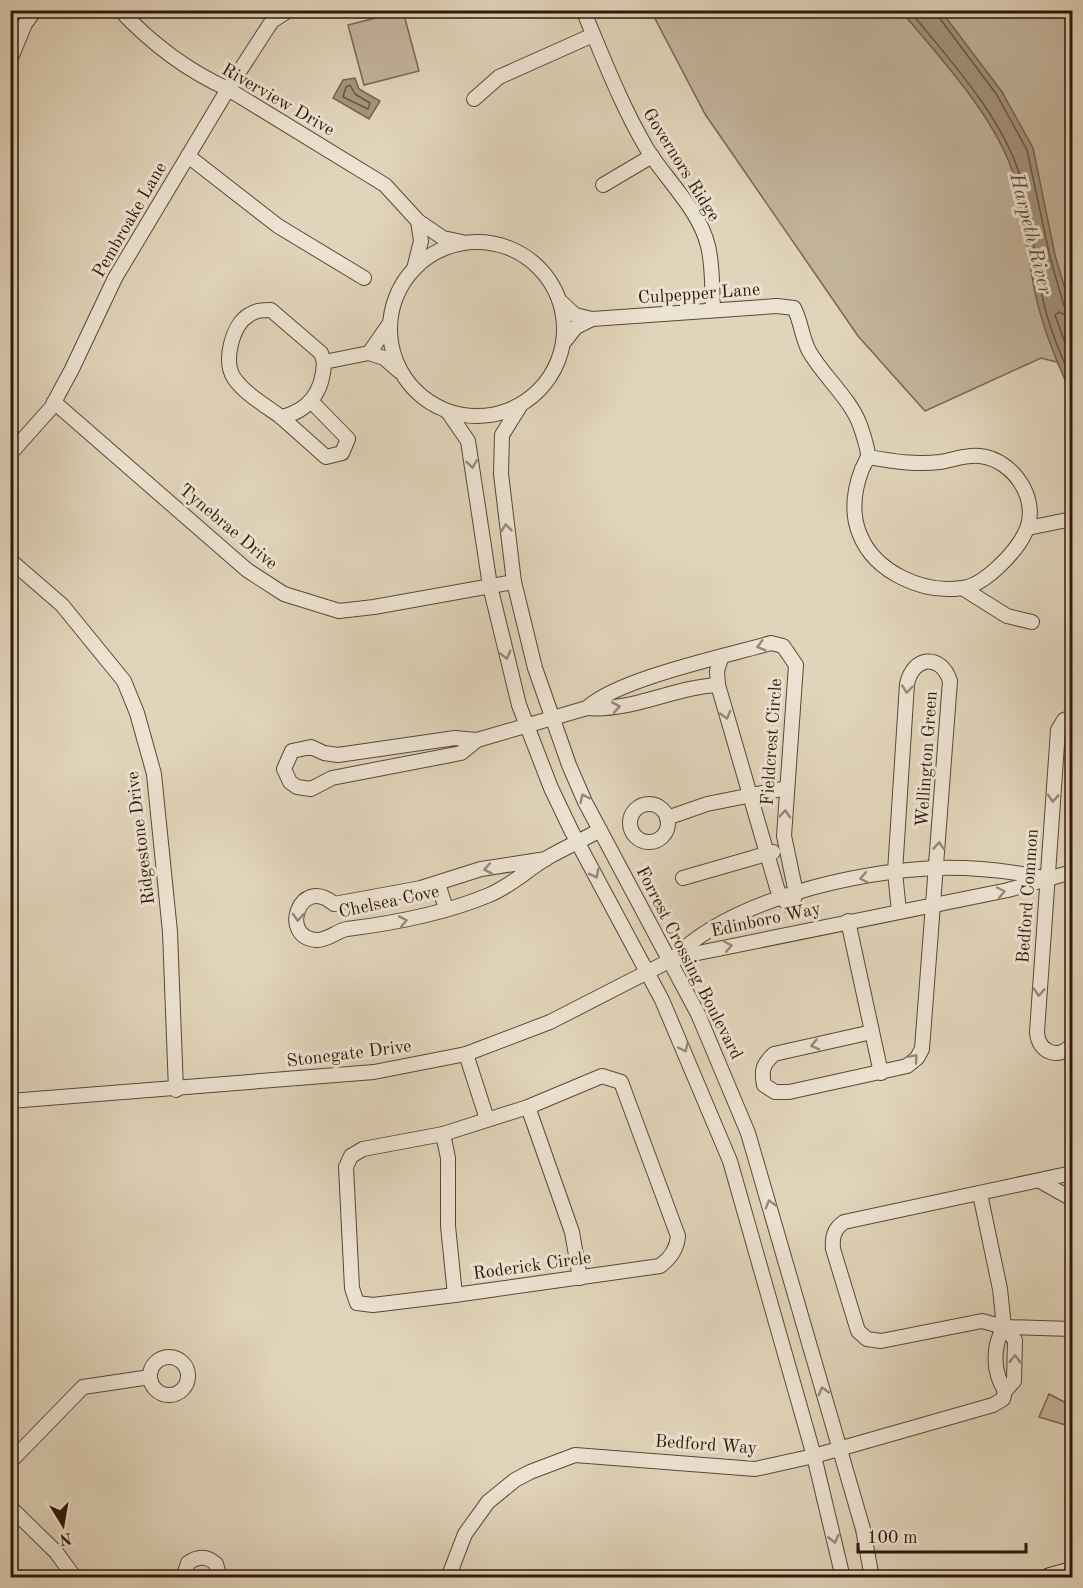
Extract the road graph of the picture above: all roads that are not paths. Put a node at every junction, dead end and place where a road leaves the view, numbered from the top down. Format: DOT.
graph roads {
  1 [pos="35,10"];
  2 [pos="120,10"];
  3 [pos="289,10"];
  4 [pos="583,10"];
  5 [pos="593,35"];
  6 [pos="10,60"];
  7 [pos="228,89"];
  8 [pos="474,99"];
  9 [pos="188,156"];
  10 [pos="652,156"];
  11 [pos="603,185"];
  12 [pos="418,221"];
  13 [pos="467,243"];
  14 [pos="414,269"];
  15 [pos="364,278"];
  16 [pos="561,302"];
  17 [pos="713,310"];
  18 [pos="592,320"];
  19 [pos="390,323"];
  20 [pos="564,342"];
  21 [pos="369,353"];
  22 [pos="324,362"];
  23 [pos="401,374"];
  24 [pos="54,402"];
  25 [pos="312,402"];
  26 [pos="520,406"];
  27 [pos="448,412"];
  28 [pos="280,417"];
  29 [pos="10,454"];
  30 [pos="868,457"];
  31 [pos="1072,519"];
  32 [pos="1028,528"];
  33 [pos="10,560"];
  34 [pos="514,582"];
  35 [pos="490,586"];
  36 [pos="964,589"];
  37 [pos="1032,622"];
  38 [pos="721,658"];
  39 [pos="718,685"];
  40 [pos="587,708"];
  41 [pos="1072,717"];
  42 [pos="552,719"];
  43 [pos="527,726"];
  44 [pos="477,740"];
  45 [pos="329,754"];
  46 [pos="332,778"];
  47 [pos="787,788"];
  48 [pos="749,795"];
  49 [pos="667,818"];
  50 [pos="600,830"];
  51 [pos="578,843"];
  52 [pos="785,849"];
  53 [pos="767,854"];
  54 [pos="546,859"];
  55 [pos="938,868"];
  56 [pos="895,872"];
  57 [pos="1072,872"];
  58 [pos="683,878"];
  59 [pos="1047,878"];
  60 [pos="438,883"];
  61 [pos="796,893"];
  62 [pos="786,902"];
  63 [pos="341,903"];
  64 [pos="931,906"];
  65 [pos="446,909"];
  66 [pos="899,912"];
  67 [pos="848,921"];
  68 [pos="346,929"];
  69 [pos="797,932"];
  70 [pos="671,960"];
  71 [pos="648,973"];
  72 [pos="872,1032"];
  73 [pos="1072,1044"];
  74 [pos="466,1054"];
  75 [pos="881,1073"];
  76 [pos="176,1089"];
  77 [pos="10,1101"];
  78 [pos="528,1107"];
  79 [pos="487,1119"];
  80 [pos="443,1134"];
  81 [pos="1072,1173"];
  82 [pos="1040,1181"];
  83 [pos="980,1194"];
  84 [pos="1072,1199"];
  85 [pos="580,1278"];
  86 [pos="455,1295"];
  87 [pos="1004,1327"];
  88 [pos="1072,1329"];
  89 [pos="150,1377"];
  90 [pos="838,1448"];
  91 [pos="814,1456"];
  92 [pos="10,1462"];
  93 [pos="10,1507"];
  94 [pos="1072,1572"];
  95 [pos="75,1578"];
  96 [pos="183,1578"];
  97 [pos="220,1578"];
  98 [pos="448,1578"];
  99 [pos="843,1578"];
  100 [pos="872,1578"];
  101 [pos="1050,1578"];
  1 -- 6 [label="street"];
  2 -- 7 [label="street, Riverview Drive"];
  3 -- 7 [label="street, Pembroake Lane"];
  4 -- 5 [label="street, Governors Ridge"];
  5 -- 8 [label="street"];
  5 -- 10 [label="street, Governors Ridge"];
  7 -- 9 [label="street, Pembroake Lane"];
  7 -- 12 [label="street, Riverview Drive"];
  9 -- 15 [label="street"];
  9 -- 24 [label="street, Pembroake Lane"];
  10 -- 11 [label="street"];
  10 -- 17 [label="street, Governors Ridge"];
  12 -- 13 [label="street, Riverview Drive"];
  12 -- 14 [label="street"];
  13 -- 14 [label="street"];
  13 -- 16 [label="street"];
  14 -- 19 [label="street"];
  16 -- 18 [label="street"];
  16 -- 20 [label="street"];
  17 -- 18 [label="street, Culpepper Lane"];
  17 -- 30 [label="street, Culpepper Lane"];
  18 -- 20 [label="street"];
  19 -- 21 [label="street"];
  19 -- 23 [label="street"];
  20 -- 26 [label="street"];
  21 -- 22 [label="street"];
  21 -- 23 [label="street"];
  22 -- 25 [label="street"];
  22 -- 28 [label="street"];
  23 -- 27 [label="street"];
  24 -- 29 [label="street, Pembroake Lane"];
  24 -- 35 [label="street, Tynebrae Drive"];
  25 -- 28 [label="street"];
  25 -- 28 [label="street"];
  26 -- 27 [label="street"];
  34 -- 26 [label="street, Forrest Crossing Boulevard, one-way"];
  27 -- 35 [label="street, one-way"];
  30 -- 32 [label="street"];
  30 -- 36 [label="street"];
  31 -- 32 [label="street"];
  32 -- 36 [label="street"];
  33 -- 76 [label="street, Ridgestone Drive"];
  34 -- 35 [label="street, Tynebrae Drive"];
  34 -- 42 [label="street, Forrest Crossing Boulevard"];
  35 -- 43 [label="street, one-way"];
  36 -- 37 [label="street"];
  38 -- 39 [label="street, Fieldcrest Circle"];
  38 -- 40 [label="street, Fieldcrest Circle"];
  47 -- 38 [label="street, Fieldcrest Circle, one-way"];
  40 -- 39 [label="street, Fieldcrest Circle, one-way"];
  39 -- 48 [label="street, Fieldcrest Circle, one-way"];
  40 -- 42 [label="street, Fieldcrest Circle"];
  41 -- 59 [label="street, Bedford Common, one-way"];
  42 -- 43 [label="street, Fieldcrest Circle"];
  50 -- 42 [label="street, Forrest Crossing Boulevard, one-way"];
  43 -- 44 [label="street, Fieldcrest Circle"];
  43 -- 51 [label="street"];
  44 -- 45 [label="street"];
  44 -- 46 [label="street"];
  45 -- 46 [label="street"];
  45 -- 46 [label="street"];
  47 -- 48 [label="street"];
  52 -- 47 [label="street, Fieldcrest Circle, one-way"];
  48 -- 49 [label="street"];
  48 -- 53 [label="street, Fieldcrest Circle"];
  50 -- 51 [label="street, Chelsea Cove"];
  50 -- 70 [label="street, Forrest Crossing Boulevard"];
  51 -- 54 [label="street, Chelsea Cove"];
  51 -- 71 [label="street, one-way"];
  52 -- 53 [label="street"];
  52 -- 61 [label="street, Fieldcrest Circle"];
  53 -- 58 [label="street"];
  53 -- 62 [label="street, Fieldcrest Circle"];
  54 -- 60 [label="street, Chelsea Cove, one-way"];
  54 -- 65 [label="street, Chelsea Cove"];
  55 -- 56 [label="street, Edinboro Way"];
  55 -- 56 [label="street, Wellington Green, one-way"];
  55 -- 59 [label="street, Edinboro Way"];
  55 -- 64 [label="street, Wellington Green"];
  56 -- 61 [label="street, Edinboro Way, one-way"];
  56 -- 66 [label="street, Wellington Green"];
  57 -- 59 [label="street, Edinboro Way"];
  64 -- 59 [label="street, Edinboro Way, one-way"];
  59 -- 73 [label="street, Bedford Common, one-way"];
  60 -- 63 [label="street, Chelsea Cove"];
  60 -- 65 [label="street"];
  61 -- 62 [label="street, Edinboro Way"];
  62 -- 69 [label="street, Fieldcrest Circle"];
  62 -- 70 [label="street, Edinboro Way"];
  63 -- 68 [label="street"];
  63 -- 68 [label="street, Chelsea Cove, one-way"];
  64 -- 66 [label="street, Edinboro Way"];
  75 -- 64 [label="street, Wellington Green, one-way"];
  68 -- 65 [label="street, Chelsea Cove, one-way"];
  66 -- 67 [label="street, Edinboro Way"];
  67 -- 69 [label="street, Edinboro Way"];
  67 -- 72 [label="street"];
  70 -- 69 [label="street, Edinboro Way, one-way"];
  70 -- 71 [label="street, Stonegate Drive"];
  90 -- 70 [label="street, Forrest Crossing Boulevard, one-way"];
  71 -- 74 [label="street, Stonegate Drive"];
  71 -- 91 [label="street, one-way"];
  72 -- 75 [label="street"];
  72 -- 75 [label="street, Wellington Green, one-way"];
  74 -- 76 [label="street, Stonegate Drive"];
  74 -- 79 [label="street"];
  76 -- 77 [label="street, Stonegate Drive"];
  78 -- 79 [label="street, Roderick Circle"];
  78 -- 85 [label="street"];
  78 -- 85 [label="street, Roderick Circle"];
  79 -- 80 [label="street, Roderick Circle"];
  80 -- 86 [label="street"];
  80 -- 86 [label="street, Roderick Circle"];
  81 -- 82 [label="street"];
  82 -- 83 [label="street"];
  82 -- 84 [label="street"];
  83 -- 87 [label="street, Bedford Way"];
  83 -- 87 [label="street"];
  85 -- 86 [label="street, Roderick Circle"];
  87 -- 88 [label="street"];
  87 -- 90 [label="street, Bedford Way"];
  89 -- 92 [label="street"];
  90 -- 91 [label="street, Bedford Way"];
  90 -- 100 [label="street, Forrest Crossing Boulevard"];
  91 -- 98 [label="street, Bedford Way"];
  91 -- 99 [label="street, one-way"];
  93 -- 95 [label="street"];
  94 -- 101 [label="main road"];
  96 -- 97 [label="street"];
}
